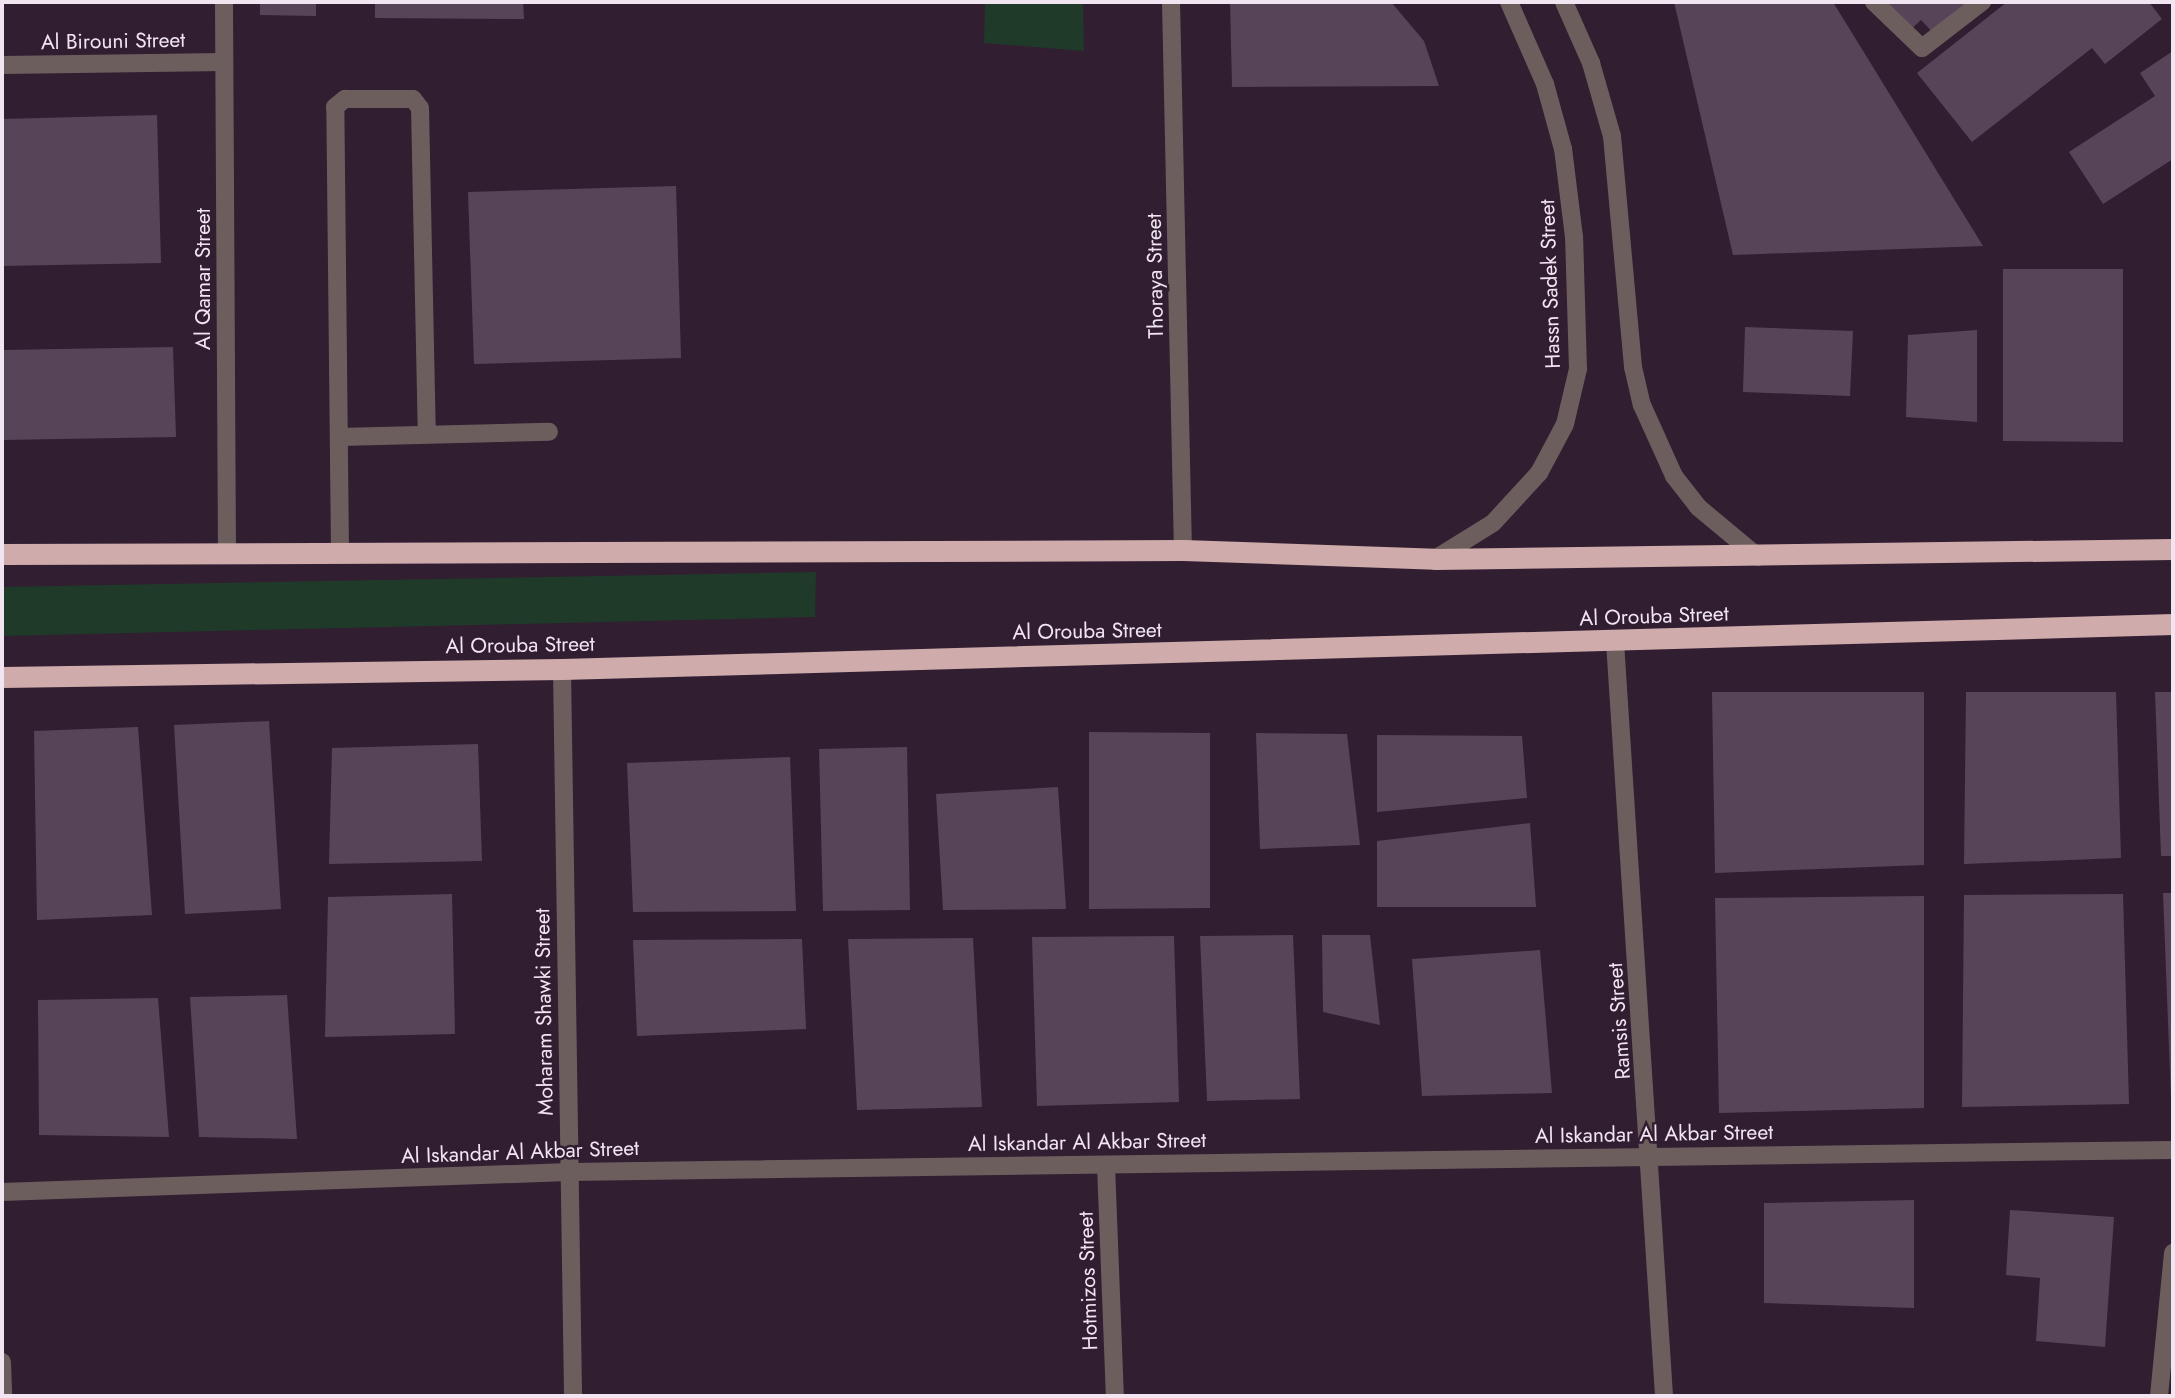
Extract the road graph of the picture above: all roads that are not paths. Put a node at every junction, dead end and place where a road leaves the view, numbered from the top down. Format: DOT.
graph roads {
  1 [pos="224,2"];
  2 [pos="1171,2"];
  3 [pos="1509,2"];
  4 [pos="1564,2"];
  5 [pos="1874,2"];
  6 [pos="1982,2"];
  7 [pos="224,62"];
  8 [pos="2,65"];
  9 [pos="549,432"];
  10 [pos="427,433"];
  11 [pos="339,437"];
  12 [pos="1183,550"];
  13 [pos="2173,550"];
  14 [pos="340,553"];
  15 [pos="2,554"];
  16 [pos="226,555"];
  17 [pos="1758,557"];
  18 [pos="1435,559"];
  19 [pos="2173,624"];
  20 [pos="1615,642"];
  21 [pos="562,669"];
  22 [pos="2,677"];
  23 [pos="2173,1150"];
  24 [pos="1651,1157"];
  25 [pos="1106,1165"];
  26 [pos="569,1172"];
  27 [pos="2,1192"];
  28 [pos="2173,1253"];
  29 [pos="2,1362"];
  30 [pos="4,1396"];
  31 [pos="573,1396"];
  32 [pos="1115,1396"];
  33 [pos="1664,1396"];
  34 [pos="2159,1396"];
  1 -- 7 [label="street, Al Qamar Street"];
  2 -- 12 [label="street, Thoraya Street"];
  3 -- 18 [label="street, Hassn Sadek Street"];
  4 -- 17 [label="street"];
  5 -- 6 [label="street"];
  7 -- 8 [label="street, Al Birouni Street"];
  7 -- 16 [label="street, Al Qamar Street"];
  9 -- 10 [label="street"];
  10 -- 11 [label="street"];
  10 -- 11 [label="street"];
  11 -- 14 [label="street"];
  12 -- 14 [label="highway"];
  12 -- 18 [label="highway"];
  13 -- 17 [label="highway"];
  14 -- 16 [label="highway"];
  15 -- 16 [label="highway"];
  17 -- 18 [label="highway"];
  19 -- 20 [label="highway, Al Orouba Street"];
  20 -- 21 [label="highway, Al Orouba Street"];
  20 -- 24 [label="street, Ramsis Street"];
  21 -- 22 [label="highway, Al Orouba Street"];
  21 -- 26 [label="street, Moharam Shawki Street"];
  23 -- 24 [label="street, Al Iskandar Al Akbar Street"];
  24 -- 25 [label="street, Al Iskandar Al Akbar Street"];
  24 -- 33 [label="street, Ramsis Street"];
  25 -- 26 [label="street, Al Iskandar Al Akbar Street"];
  25 -- 32 [label="street, Hotmizos Street"];
  26 -- 27 [label="street, Al Iskandar Al Akbar Street"];
  26 -- 31 [label="street, Moharam Shawki Street"];
  28 -- 34 [label="street"];
  29 -- 30 [label="street"];
}
